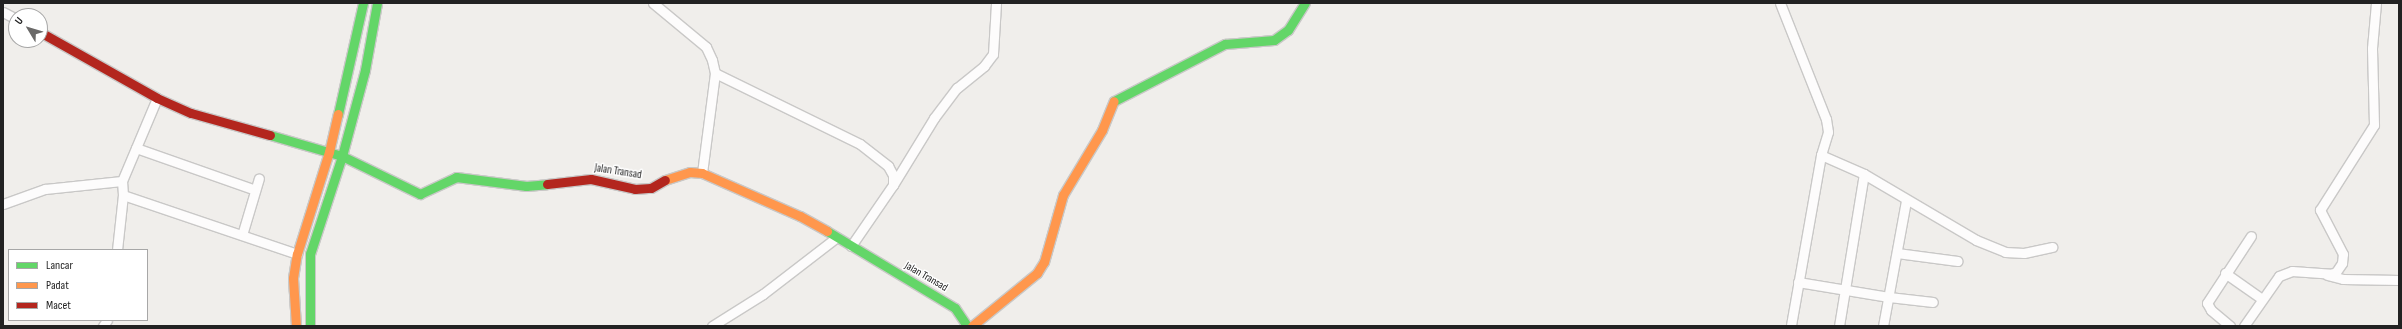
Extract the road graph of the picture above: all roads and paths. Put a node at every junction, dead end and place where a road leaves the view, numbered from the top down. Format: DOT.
graph roads {
  1 [pos="363,3"];
  2 [pos="377,3"];
  3 [pos="653,3"];
  4 [pos="996,3"];
  5 [pos="1305,3"];
  6 [pos="1780,3"];
  7 [pos="2376,3"];
  8 [pos="48,37"];
  9 [pos="715,73"];
  10 [pos="157,98"];
  11 [pos="136,148"];
  12 [pos="330,152"];
  13 [pos="1821,155"];
  14 [pos="342,156"];
  15 [pos="702,173"];
  16 [pos="1864,174"];
  17 [pos="259,178"];
  18 [pos="122,181"];
  19 [pos="894,185"];
  20 [pos="255,190"];
  21 [pos="123,195"];
  22 [pos="1906,201"];
  23 [pos="3,204"];
  24 [pos="242,235"];
  25 [pos="2251,236"];
  26 [pos="837,237"];
  27 [pos="851,246"];
  28 [pos="2052,247"];
  29 [pos="117,249"];
  30 [pos="1896,253"];
  31 [pos="297,254"];
  32 [pos="1957,261"];
  33 [pos="2225,273"];
  34 [pos="2327,275"];
  35 [pos="2399,280"];
  36 [pos="1798,282"];
  37 [pos="1844,289"];
  38 [pos="1889,297"];
  39 [pos="2262,299"];
  40 [pos="1933,302"];
  41 [pos="296,326"];
  42 [pos="310,326"];
  43 [pos="712,326"];
  44 [pos="967,326"];
  45 [pos="972,326"];
  46 [pos="1791,326"];
  47 [pos="1839,326"];
  48 [pos="1883,326"];
  49 [pos="2230,326"];
  50 [pos="2244,326"];
  1 -- 12 [label="street"];
  2 -- 14 [label="street"];
  3 -- 9 [label="street"];
  4 -- 19 [label="street"];
  5 -- 45 [label="street"];
  6 -- 13 [label="street"];
  7 -- 34 [label="street"];
  8 -- 10 [label="street, Jalan Transad"];
  9 -- 15 [label="street"];
  9 -- 19 [label="street"];
  10 -- 11 [label="street"];
  10 -- 12 [label="street, Jalan Transad"];
  11 -- 18 [label="street"];
  11 -- 20 [label="street"];
  12 -- 14 [label="street, Jalan Transad"];
  12 -- 31 [label="street"];
  13 -- 16 [label="street"];
  13 -- 36 [label="street"];
  14 -- 15 [label="street, Jalan Transad"];
  14 -- 42 [label="street"];
  15 -- 26 [label="street, Jalan Transad"];
  16 -- 22 [label="street"];
  16 -- 37 [label="street"];
  17 -- 20 [label="street"];
  18 -- 21 [label="street"];
  18 -- 23 [label="street"];
  19 -- 27 [label="street"];
  20 -- 24 [label="street"];
  21 -- 24 [label="street"];
  21 -- 29 [label="street"];
  22 -- 28 [label="street"];
  22 -- 30 [label="street"];
  24 -- 31 [label="street"];
  25 -- 33 [label="street"];
  26 -- 27 [label="street, Jalan Transad"];
  26 -- 43 [label="street"];
  27 -- 44 [label="street, Jalan Transad"];
  30 -- 32 [label="street"];
  30 -- 38 [label="street"];
  31 -- 41 [label="street"];
  33 -- 39 [label="street"];
  33 -- 49 [label="street"];
  34 -- 35 [label="street"];
  34 -- 39 [label="street"];
  36 -- 37 [label="street"];
  36 -- 46 [label="street"];
  37 -- 38 [label="street"];
  37 -- 47 [label="street"];
  38 -- 40 [label="street"];
  38 -- 48 [label="street"];
  39 -- 50 [label="street"];
}
